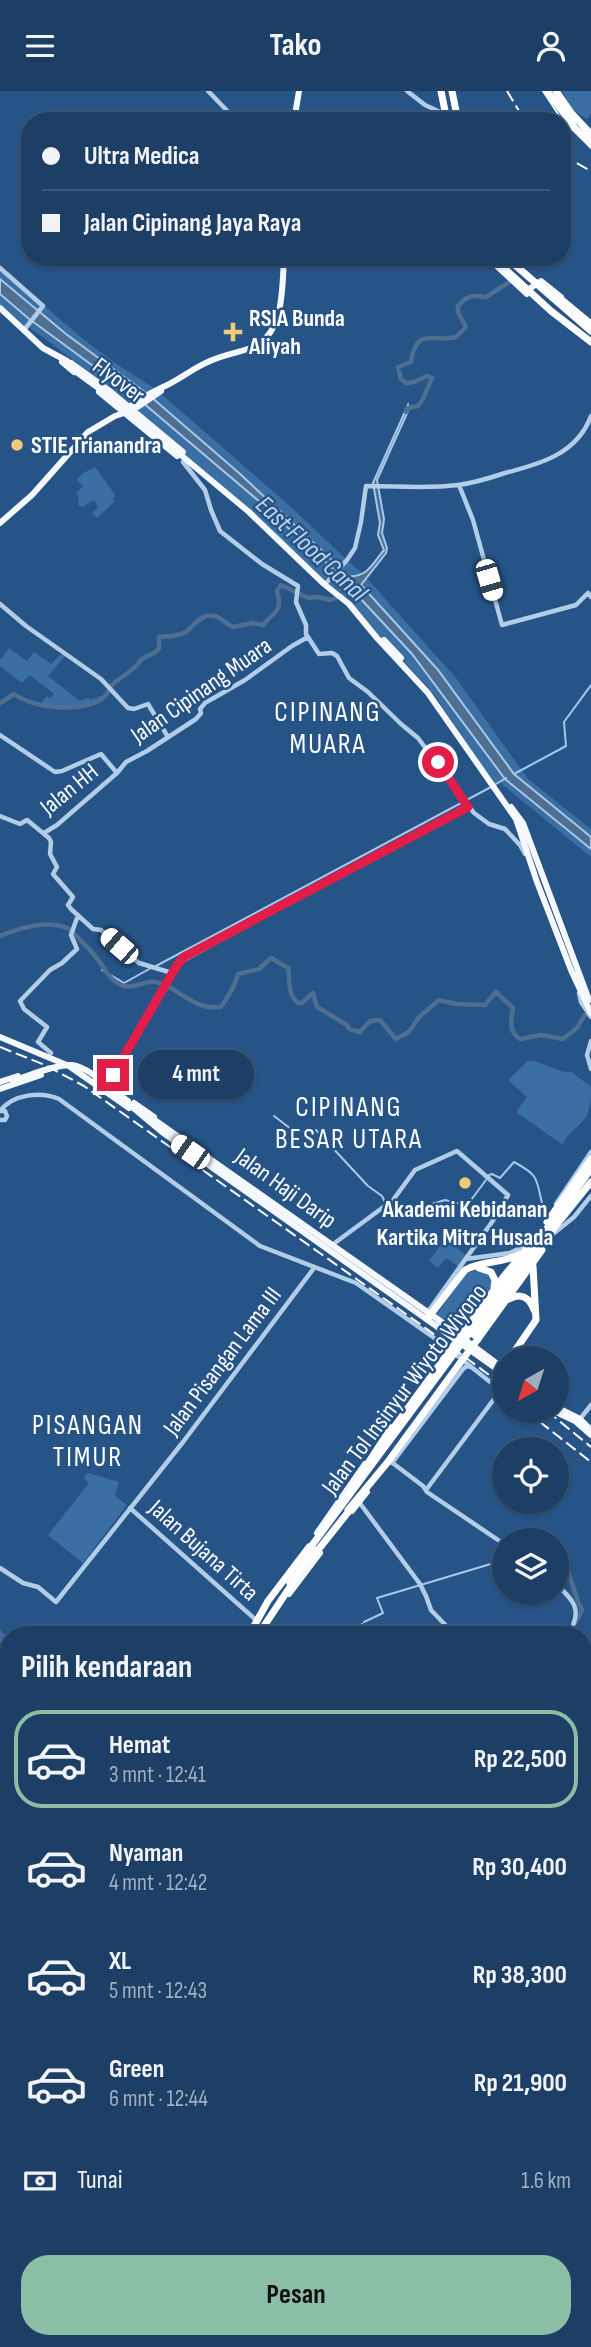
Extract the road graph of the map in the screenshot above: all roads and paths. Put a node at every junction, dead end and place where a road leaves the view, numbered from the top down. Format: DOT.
graph roads {
  1 [pos="208,91"];
  2 [pos="299,91"];
  3 [pos="407,91"];
  4 [pos="439,91"];
  5 [pos="452,91"];
  6 [pos="547,91"];
  7 [pos="558,91"];
  8 [pos="228,112"];
  9 [pos="296,112"];
  10 [pos="435,112"];
  11 [pos="443,112"];
  12 [pos="456,112"];
  13 [pos="563,112"];
  14 [pos="571,112"];
  15 [pos="571,112"];
  16 [pos="571,123"];
  17 [pos="591,128"];
  18 [pos="591,134"];
  19 [pos="591,145"];
  20 [pos="283,266"];
  21 [pos="496,266"];
  22 [pos="502,266"];
  23 [pos="516,266"];
  24 [pos="517,266"];
  25 [pos="0,268"];
  26 [pos="512,281"];
  27 [pos="526,290"];
  28 [pos="538,303"];
  29 [pos="0,310"];
  30 [pos="591,323"];
  31 [pos="24,330"];
  32 [pos="591,331"];
  33 [pos="591,344"];
  34 [pos="62,362"];
  35 [pos="71,366"];
  36 [pos="118,398"];
  37 [pos="111,401"];
  38 [pos="130,410"];
  39 [pos="591,416"];
  40 [pos="115,417"];
  41 [pos="144,419"];
  42 [pos="147,431"];
  43 [pos="185,459"];
  44 [pos="197,474"];
  45 [pos="460,486"];
  46 [pos="0,523"];
  47 [pos="328,579"];
  48 [pos="335,591"];
  49 [pos="589,595"];
  50 [pos="0,604"];
  51 [pos="308,637"];
  52 [pos="0,735"];
  53 [pos="168,737"];
  54 [pos="117,773"];
  55 [pos="494,786"];
  56 [pos="466,803"];
  57 [pos="0,816"];
  58 [pos="516,819"];
  59 [pos="44,833"];
  60 [pos="526,834"];
  61 [pos="520,844"];
  62 [pos="317,886"];
  63 [pos="78,915"];
  64 [pos="558,924"];
  65 [pos="561,934"];
  66 [pos="172,973"];
  67 [pos="578,987"];
  68 [pos="581,1002"];
  69 [pos="589,1011"];
  70 [pos="0,1034"];
  71 [pos="591,1041"];
  72 [pos="38,1050"];
  73 [pos="51,1053"];
  74 [pos="591,1069"];
  75 [pos="106,1083"];
  76 [pos="0,1086"];
  77 [pos="127,1102"];
  78 [pos="2,1111"];
  79 [pos="0,1120"];
  80 [pos="160,1122"];
  81 [pos="162,1132"];
  82 [pos="591,1152"];
  83 [pos="206,1159"];
  84 [pos="591,1159"];
  85 [pos="217,1166"];
  86 [pos="591,1166"];
  87 [pos="591,1180"];
  88 [pos="591,1196"];
  89 [pos="562,1213"];
  90 [pos="547,1222"];
  91 [pos="541,1233"];
  92 [pos="552,1234"];
  93 [pos="535,1240"];
  94 [pos="332,1245"];
  95 [pos="526,1249"];
  96 [pos="465,1259"];
  97 [pos="535,1262"];
  98 [pos="314,1268"];
  99 [pos="493,1292"];
  100 [pos="501,1307"];
  101 [pos="429,1317"];
  102 [pos="516,1346"];
  103 [pos="517,1346"];
  104 [pos="492,1356"];
  105 [pos="463,1363"];
  106 [pos="472,1367"];
  107 [pos="591,1405"];
  108 [pos="569,1414"];
  109 [pos="569,1417"];
  110 [pos="400,1419"];
  111 [pos="580,1419"];
  112 [pos="591,1433"];
  113 [pos="389,1462"];
  114 [pos="426,1490"];
  115 [pos="356,1504"];
  116 [pos="130,1508"];
  117 [pos="492,1536"];
  118 [pos="318,1538"];
  119 [pos="306,1552"];
  120 [pos="313,1557"];
  121 [pos="299,1561"];
  122 [pos="0,1568"];
  123 [pos="290,1583"];
  124 [pos="569,1598"];
  125 [pos="268,1601"];
  126 [pos="269,1616"];
  127 [pos="255,1619"];
  128 [pos="254,1626"];
  129 [pos="256,1626"];
  130 [pos="256,1626"];
  131 [pos="258,1626"];
  132 [pos="260,1626"];
  133 [pos="446,1626"];
  134 [pos="572,1626"];
  1 -- 8 [label="street"];
  2 -- 9 [label="main road"];
  3 -- 10 [label="street"];
  4 -- 11 [label="highway"];
  5 -- 12 [label="highway"];
  6 -- 13 [label="highway"];
  7 -- 14 [label="highway"];
  7 -- 17 [label="highway"];
  15 -- 18 [label="highway"];
  16 -- 19 [label="highway"];
  20 -- 38 [label="main road"];
  21 -- 26 [label="main road"];
  22 -- 33 [label="highway, bridge"];
  23 -- 32 [label="highway, bridge"];
  24 -- 30 [label="highway, bridge"];
  25 -- 31 [label="street"];
  26 -- 27 [label="main road"];
  26 -- 28 [label="main road"];
  27 -- 28 [label="main road"];
  27 -- 30 [label="main road, bridge"];
  28 -- 33 [label="main road"];
  29 -- 31 [label="main road"];
  29 -- 34 [label="main road"];
  31 -- 35 [label="main road"];
  34 -- 35 [label="main road"];
  34 -- 37 [label="main road"];
  35 -- 36 [label="main road"];
  35 -- 43 [label="main road, Flyover, bridge"];
  36 -- 37 [label="main road"];
  36 -- 38 [label="main road"];
  37 -- 38 [label="main road"];
  37 -- 40 [label="main road"];
  38 -- 40 [label="main road"];
  38 -- 41 [label="main road"];
  38 -- 42 [label="main road"];
  39 -- 45 [label="street"];
  40 -- 46 [label="main road"];
  41 -- 42 [label="main road"];
  41 -- 43 [label="main road"];
  42 -- 43 [label="main road"];
  43 -- 44 [label="main road"];
  43 -- 47 [label="main road"];
  44 -- 48 [label="main road"];
  44 -- 51 [label="street"];
  45 -- 47 [label="street"];
  45 -- 49 [label="street"];
  47 -- 48 [label="main road"];
  48 -- 55 [label="main road"];
  50 -- 53 [label="street"];
  51 -- 53 [label="street, Jalan Cipinang Muara"];
  51 -- 56 [label="street"];
  52 -- 54 [label="street"];
  53 -- 54 [label="street, Jalan Cipinang Muara"];
  54 -- 59 [label="street, Jalan HH"];
  55 -- 58 [label="main road"];
  55 -- 60 [label="main road"];
  56 -- 61 [label="street"];
  56 -- 62 [label="street"];
  57 -- 59 [label="street"];
  58 -- 60 [label="main road"];
  58 -- 61 [label="main road"];
  59 -- 63 [label="street"];
  60 -- 64 [label="main road"];
  61 -- 64 [label="main road"];
  62 -- 66 [label="main road"];
  63 -- 66 [label="street"];
  63 -- 73 [label="street"];
  64 -- 65 [label="main road"];
  65 -- 67 [label="main road"];
  65 -- 69 [label="main road"];
  66 -- 75 [label="main road"];
  67 -- 68 [label="street"];
  67 -- 69 [label="main road"];
  68 -- 69 [label="main road"];
  70 -- 72 [label="main road"];
  71 -- 74 [label="street"];
  72 -- 73 [label="main road"];
  72 -- 81 [label="main road"];
  73 -- 75 [label="main road"];
  75 -- 80 [label="main road"];
  76 -- 76 [label="main road"];
  76 -- 77 [label="main road, Jalan Haji Darip, bridge"];
  77 -- 80 [label="main road, Jalan Haji Darip"];
  77 -- 81 [label="main road, Jalan Haji Darip"];
  78 -- 79 [label="street"];
  78 -- 98 [label="street"];
  80 -- 83 [label="main road, Jalan Haji Darip"];
  81 -- 83 [label="main road, Jalan Haji Darip"];
  82 -- 90 [label="street"];
  83 -- 85 [label="main road, Jalan Haji Darip"];
  84 -- 90 [label="highway"];
  85 -- 94 [label="main road, Jalan Haji Darip"];
  85 -- 101 [label="main road, Jalan Haji Darip"];
  86 -- 89 [label="highway, Jalan Tol Insinyur Wiyoto Wiyono, bridge"];
  86 -- 91 [label="highway"];
  87 -- 89 [label="highway, bridge"];
  87 -- 92 [label="highway"];
  88 -- 92 [label="street"];
  89 -- 118 [label="highway, Jalan Tol Insinyur Wiyoto Wiyono, bridge"];
  89 -- 123 [label="highway, Jalan Tol Insinyur Wiyoto Wiyono, bridge"];
  90 -- 91 [label="street"];
  91 -- 93 [label="highway"];
  92 -- 97 [label="highway"];
  93 -- 95 [label="highway"];
  93 -- 96 [label="street"];
  94 -- 96 [label="street"];
  94 -- 101 [label="main road, Jalan Haji Darip"];
  95 -- 99 [label="highway"];
  95 -- 101 [label="highway"];
  96 -- 101 [label="street"];
  97 -- 100 [label="highway"];
  97 -- 103 [label="highway"];
  98 -- 105 [label="street"];
  98 -- 116 [label="street, Jalan Pisangan Lama III"];
  99 -- 101 [label="highway"];
  99 -- 110 [label="highway, bridge"];
  100 -- 102 [label="highway"];
  100 -- 105 [label="highway, bridge"];
  101 -- 104 [label="main road"];
  105 -- 106 [label="street"];
  105 -- 113 [label="highway"];
  106 -- 113 [label="street"];
  106 -- 114 [label="street"];
  107 -- 111 [label="street"];
  108 -- 111 [label="main road"];
  109 -- 112 [label="main road"];
  110 -- 118 [label="highway, bridge"];
  110 -- 119 [label="highway"];
  110 -- 121 [label="main road"];
  111 -- 112 [label="main road"];
  113 -- 114 [label="street"];
  113 -- 115 [label="highway"];
  113 -- 120 [label="highway"];
  114 -- 117 [label="street"];
  115 -- 123 [label="highway, bridge"];
  115 -- 126 [label="main road"];
  115 -- 133 [label="street"];
  116 -- 122 [label="street, Jalan Pisangan Lama III"];
  116 -- 127 [label="street, Jalan Bujana Tirta"];
  118 -- 129 [label="highway, Jalan Tol Insinyur Wiyoto Wiyono, bridge"];
  119 -- 120 [label="highway"];
  119 -- 121 [label="highway"];
  120 -- 126 [label="highway"];
  121 -- 125 [label="highway"];
  123 -- 131 [label="highway, Jalan Tol Insinyur Wiyoto Wiyono"];
  124 -- 134 [label="street"];
  125 -- 127 [label="main road"];
  125 -- 130 [label="highway"];
  126 -- 132 [label="highway"];
  127 -- 128 [label="main road"];
}
